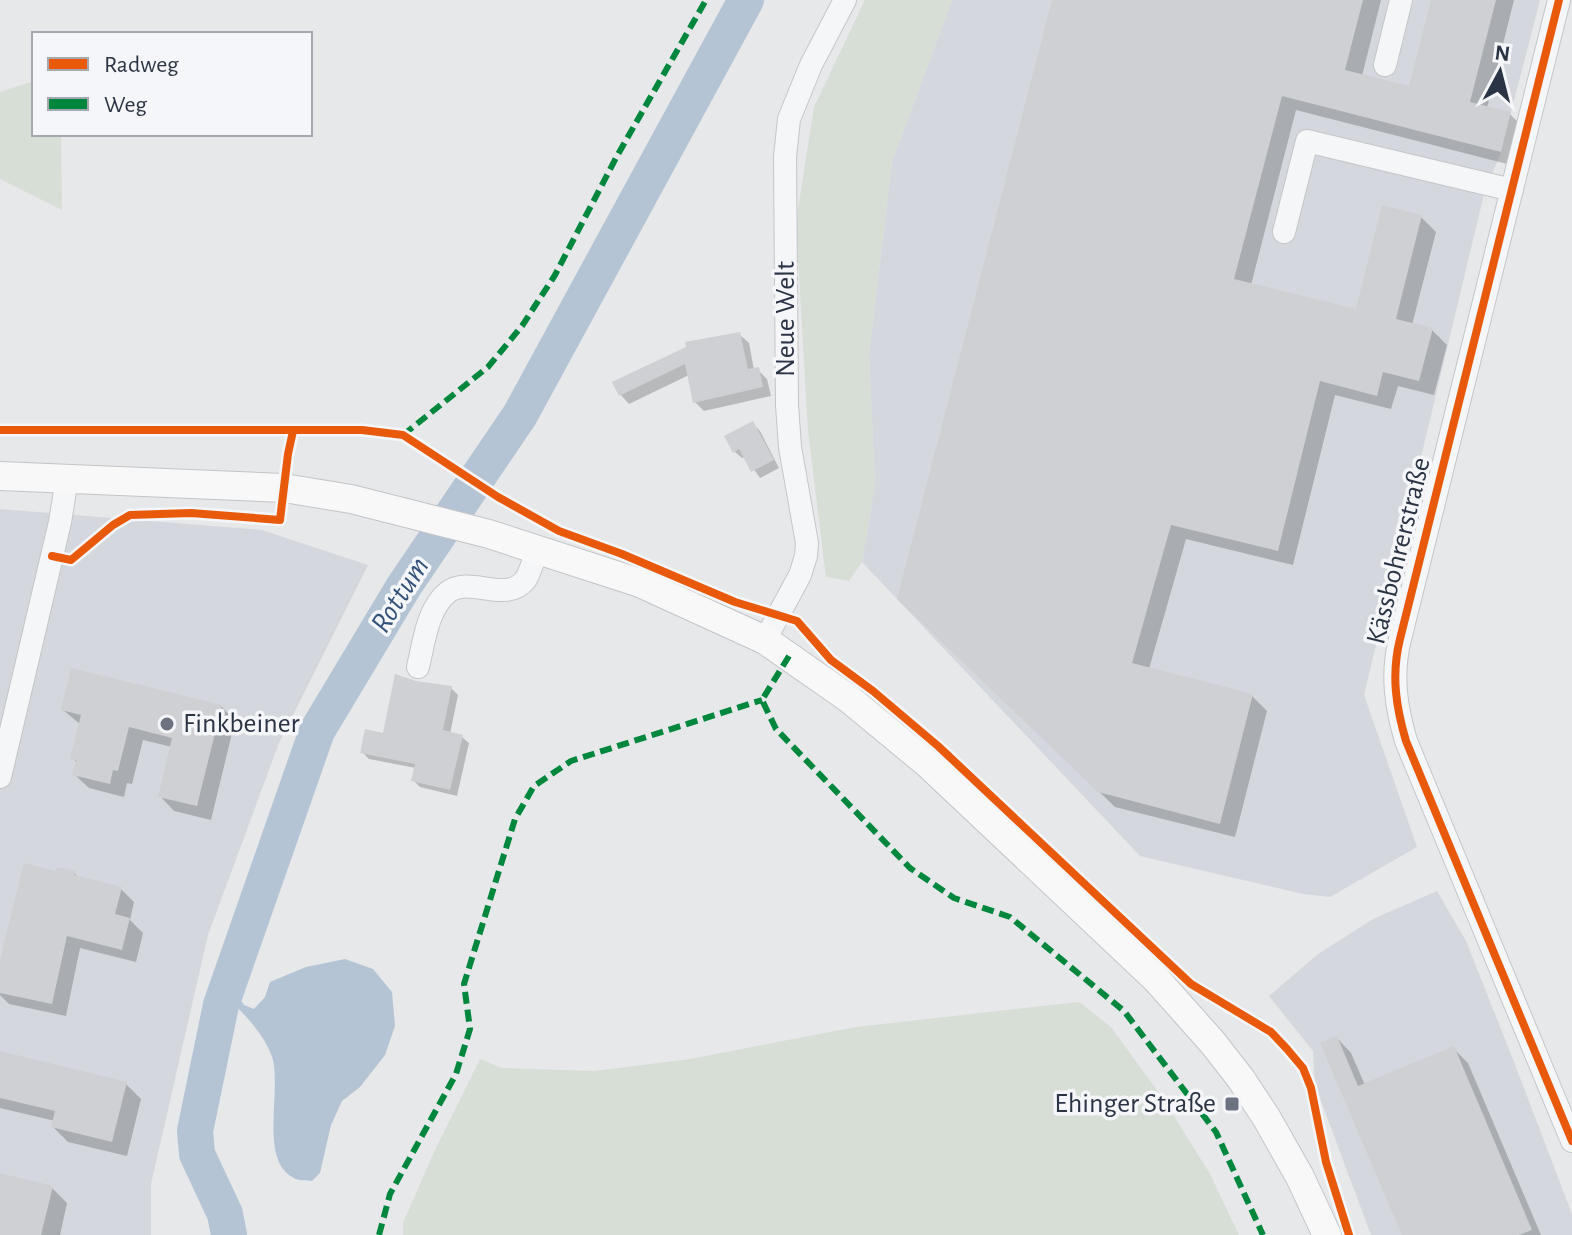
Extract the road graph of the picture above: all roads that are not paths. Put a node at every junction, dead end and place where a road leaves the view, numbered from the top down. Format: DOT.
graph roads {
  1 [pos="845,0"];
  2 [pos="1401,0"];
  3 [pos="1559,0"];
  4 [pos="1385,65"];
  5 [pos="1512,190"];
  6 [pos="1284,232"];
  7 [pos="0,476"];
  8 [pos="67,479"];
  9 [pos="537,549"];
  10 [pos="765,640"];
  11 [pos="418,667"];
  12 [pos="0,777"];
  13 [pos="1572,1141"];
  14 [pos="1327,1235"];
  1 -- 10 [label="street, Neue Welt"];
  2 -- 4 [label="street"];
  3 -- 5 [label="street, Kässbohrerstraße"];
  5 -- 6 [label="street"];
  5 -- 13 [label="street, Kässbohrerstraße"];
  7 -- 8 [label="main road"];
  8 -- 9 [label="main road"];
  8 -- 12 [label="street"];
  9 -- 10 [label="main road"];
  9 -- 11 [label="street"];
  10 -- 14 [label="main road"];
}
